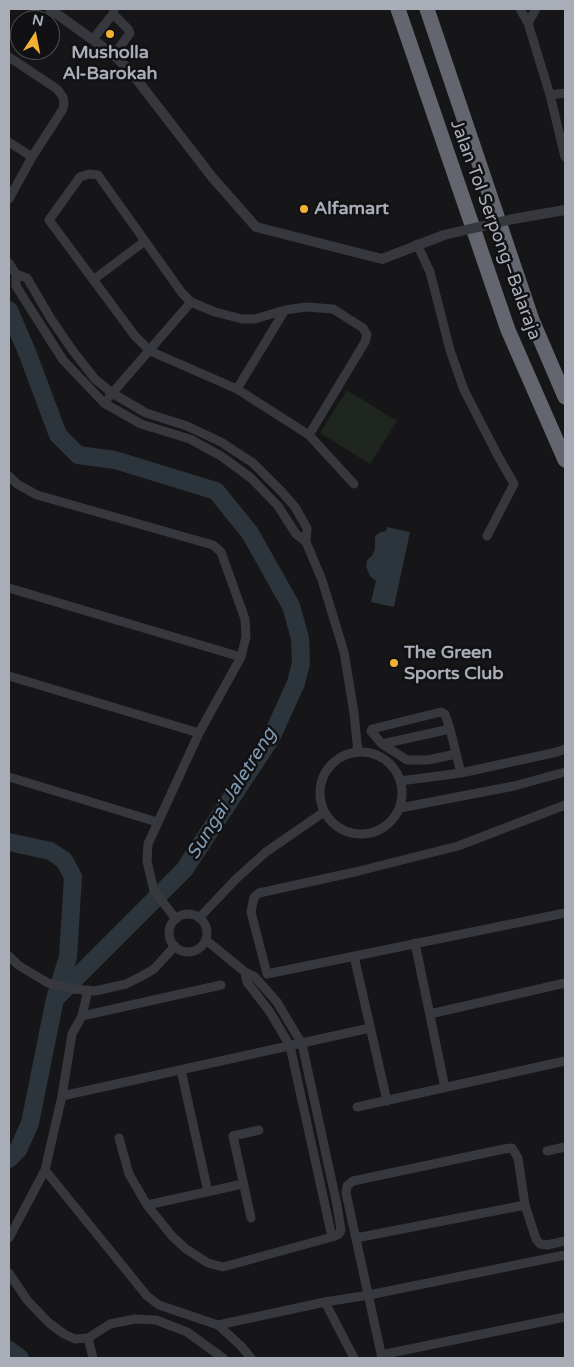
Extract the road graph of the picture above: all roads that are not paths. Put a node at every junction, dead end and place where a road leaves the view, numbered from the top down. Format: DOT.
graph roads {
  1 [pos="50,9"];
  2 [pos="398,9"];
  3 [pos="427,9"];
  4 [pos="520,9"];
  5 [pos="536,9"];
  6 [pos="113,12"];
  7 [pos="528,23"];
  8 [pos="93,40"];
  9 [pos="114,55"];
  10 [pos="9,57"];
  11 [pos="565,93"];
  12 [pos="550,95"];
  13 [pos="9,142"];
  14 [pos="32,157"];
  15 [pos="565,157"];
  16 [pos="9,199"];
  17 [pos="565,210"];
  18 [pos="145,241"];
  19 [pos="417,244"];
  20 [pos="9,263"];
  21 [pos="16,274"];
  22 [pos="93,280"];
  23 [pos="191,302"];
  24 [pos="285,310"];
  25 [pos="150,351"];
  26 [pos="236,389"];
  27 [pos="112,393"];
  28 [pos="565,397"];
  29 [pos="104,403"];
  30 [pos="309,435"];
  31 [pos="565,460"];
  32 [pos="9,476"];
  33 [pos="354,484"];
  34 [pos="487,536"];
  35 [pos="306,542"];
  36 [pos="9,588"];
  37 [pos="241,657"];
  38 [pos="9,676"];
  39 [pos="450,729"];
  40 [pos="199,733"];
  41 [pos="382,744"];
  42 [pos="565,749"];
  43 [pos="358,752"];
  44 [pos="456,754"];
  45 [pos="565,772"];
  46 [pos="461,773"];
  47 [pos="9,777"];
  48 [pos="400,781"];
  49 [pos="565,805"];
  50 [pos="400,808"];
  51 [pos="324,812"];
  52 [pos="157,822"];
  53 [pos="565,913"];
  54 [pos="199,918"];
  55 [pos="176,919"];
  56 [pos="206,940"];
  57 [pos="415,943"];
  58 [pos="175,946"];
  59 [pos="9,956"];
  60 [pos="354,956"];
  61 [pos="245,972"];
  62 [pos="565,984"];
  63 [pos="221,985"];
  64 [pos="88,990"];
  65 [pos="430,1014"];
  66 [pos="82,1016"];
  67 [pos="370,1028"];
  68 [pos="302,1044"];
  69 [pos="290,1046"];
  70 [pos="565,1061"];
  71 [pos="181,1070"];
  72 [pos="446,1088"];
  73 [pos="62,1096"];
  74 [pos="387,1101"];
  75 [pos="357,1107"];
  76 [pos="258,1130"];
  77 [pos="119,1138"];
  78 [pos="565,1146"];
  79 [pos="548,1151"];
  80 [pos="45,1170"];
  81 [pos="244,1184"];
  82 [pos="208,1192"];
  83 [pos="147,1205"];
  84 [pos="526,1205"];
  85 [pos="251,1218"];
  86 [pos="332,1237"];
  87 [pos="9,1238"];
  88 [pos="356,1238"];
  89 [pos="565,1241"];
  90 [pos="565,1255"];
  91 [pos="9,1273"];
  92 [pos="369,1295"];
  93 [pos="325,1302"];
  94 [pos="565,1317"];
  95 [pos="218,1325"];
  96 [pos="88,1338"];
  97 [pos="382,1356"];
  98 [pos="93,1358"];
  99 [pos="223,1358"];
  100 [pos="250,1358"];
  101 [pos="354,1358"];
  1 -- 8 [label="street"];
  2 -- 31 [label="highway, Jalan Tol Serpong–Balaraja"];
  3 -- 28 [label="highway, Jalan Tol Serpong–Balaraja"];
  4 -- 7 [label="street"];
  5 -- 7 [label="street"];
  6 -- 8 [label="street"];
  6 -- 9 [label="street"];
  7 -- 12 [label="street"];
  8 -- 9 [label="street"];
  9 -- 19 [label="street"];
  10 -- 14 [label="street"];
  11 -- 12 [label="street"];
  12 -- 15 [label="street"];
  13 -- 14 [label="street"];
  14 -- 16 [label="street"];
  17 -- 19 [label="street, bridge"];
  18 -- 22 [label="street"];
  18 -- 22 [label="street"];
  18 -- 23 [label="street"];
  19 -- 34 [label="street"];
  20 -- 21 [label="street"];
  21 -- 27 [label="street"];
  21 -- 29 [label="street"];
  22 -- 25 [label="street"];
  23 -- 24 [label="street"];
  23 -- 25 [label="street"];
  24 -- 26 [label="street"];
  24 -- 30 [label="street"];
  25 -- 26 [label="street"];
  25 -- 27 [label="street"];
  26 -- 30 [label="street"];
  27 -- 29 [label="street"];
  27 -- 35 [label="street"];
  29 -- 35 [label="street"];
  30 -- 33 [label="street"];
  32 -- 37 [label="street"];
  35 -- 43 [label="street"];
  36 -- 37 [label="street"];
  37 -- 40 [label="street"];
  38 -- 40 [label="street"];
  39 -- 41 [label="street"];
  39 -- 41 [label="street"];
  39 -- 44 [label="street"];
  40 -- 52 [label="street"];
  41 -- 44 [label="street"];
  42 -- 46 [label="street"];
  43 -- 48 [label="street"];
  43 -- 51 [label="street"];
  44 -- 46 [label="street"];
  45 -- 50 [label="street"];
  46 -- 48 [label="street"];
  47 -- 52 [label="street"];
  48 -- 50 [label="street"];
  49 -- 60 [label="street"];
  50 -- 51 [label="street"];
  51 -- 54 [label="street"];
  52 -- 55 [label="street"];
  53 -- 57 [label="street"];
  54 -- 55 [label="street"];
  54 -- 56 [label="street"];
  55 -- 58 [label="street"];
  56 -- 58 [label="street"];
  56 -- 61 [label="street"];
  57 -- 60 [label="street"];
  57 -- 65 [label="street"];
  58 -- 64 [label="street"];
  59 -- 64 [label="street"];
  60 -- 67 [label="street"];
  61 -- 68 [label="street"];
  61 -- 69 [label="street"];
  62 -- 65 [label="street"];
  63 -- 66 [label="street"];
  64 -- 66 [label="street"];
  65 -- 72 [label="street"];
  66 -- 73 [label="street"];
  67 -- 68 [label="street"];
  67 -- 74 [label="street"];
  68 -- 69 [label="street"];
  68 -- 86 [label="street"];
  69 -- 71 [label="street"];
  69 -- 86 [label="street"];
  70 -- 72 [label="street"];
  71 -- 73 [label="street"];
  71 -- 82 [label="street"];
  72 -- 74 [label="street"];
  73 -- 80 [label="street"];
  74 -- 75 [label="street"];
  76 -- 81 [label="street"];
  77 -- 83 [label="street"];
  78 -- 79 [label="street"];
  80 -- 87 [label="street"];
  80 -- 95 [label="street"];
  81 -- 82 [label="street"];
  81 -- 85 [label="street"];
  82 -- 83 [label="street"];
  83 -- 86 [label="street"];
  84 -- 88 [label="street"];
  84 -- 88 [label="street"];
  84 -- 89 [label="street"];
  88 -- 92 [label="street"];
  90 -- 92 [label="street"];
  91 -- 96 [label="street"];
  92 -- 93 [label="street"];
  92 -- 97 [label="street"];
  93 -- 95 [label="street"];
  93 -- 101 [label="street"];
  94 -- 97 [label="street"];
  95 -- 100 [label="street"];
  96 -- 98 [label="street"];
  96 -- 99 [label="street"];
}
